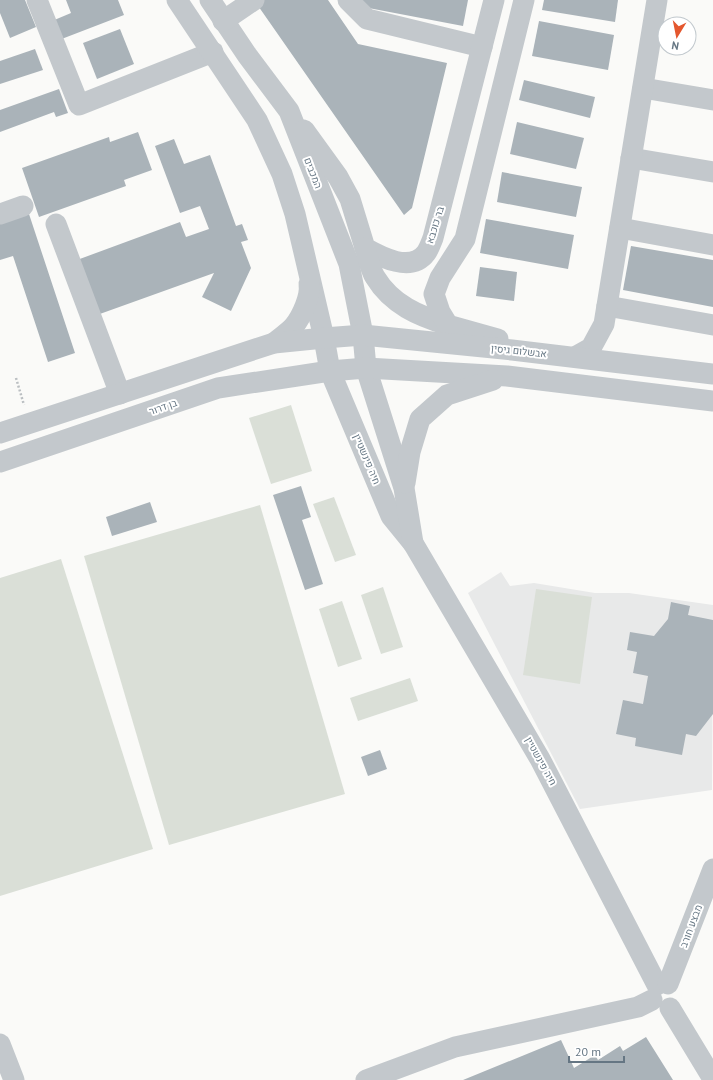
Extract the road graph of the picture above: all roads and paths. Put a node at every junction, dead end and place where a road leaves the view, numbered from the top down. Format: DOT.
graph roads {
  1 [pos="37,0"];
  2 [pos="177,0"];
  3 [pos="210,0"];
  4 [pos="254,0"];
  5 [pos="348,0"];
  6 [pos="494,0"];
  7 [pos="524,0"];
  8 [pos="657,0"];
  9 [pos="223,21"];
  10 [pos="482,47"];
  11 [pos="213,52"];
  12 [pos="643,88"];
  13 [pos="713,100"];
  14 [pos="289,111"];
  15 [pos="631,158"];
  16 [pos="713,172"];
  17 [pos="23,206"];
  18 [pos="0,214"];
  19 [pos="56,224"];
  20 [pos="620,228"];
  21 [pos="713,244"];
  22 [pos="365,248"];
  23 [pos="304,254"];
  24 [pos="607,306"];
  25 [pos="448,324"];
  26 [pos="713,325"];
  27 [pos="363,335"];
  28 [pos="324,338"];
  29 [pos="274,343"];
  30 [pos="539,353"];
  31 [pos="575,357"];
  32 [pos="366,368"];
  33 [pos="330,370"];
  34 [pos="713,374"];
  35 [pos="507,376"];
  36 [pos="16,378"];
  37 [pos="120,394"];
  38 [pos="713,401"];
  39 [pos="30,423"];
  40 [pos="0,433"];
  41 [pos="0,462"];
  42 [pos="404,488"];
  43 [pos="413,543"];
  44 [pos="713,869"];
  45 [pos="662,994"];
  46 [pos="0,1044"];
  47 [pos="713,1079"];
  48 [pos="14,1080"];
  49 [pos="366,1080"];
  1 -- 11 [label="street"];
  2 -- 11 [label="street"];
  3 -- 9 [label="street, המכבים"];
  4 -- 9 [label="street"];
  5 -- 10 [label="street"];
  6 -- 10 [label="street, בר כוכבא"];
  7 -- 25 [label="street"];
  8 -- 12 [label="street"];
  9 -- 14 [label="street, המכבים"];
  10 -- 22 [label="street, בר כוכבא"];
  11 -- 23 [label="street"];
  12 -- 13 [label="street"];
  12 -- 15 [label="street"];
  14 -- 22 [label="street"];
  14 -- 27 [label="street, המכבים"];
  15 -- 16 [label="street"];
  15 -- 20 [label="street"];
  17 -- 18 [label="street"];
  19 -- 37 [label="street"];
  20 -- 21 [label="street"];
  20 -- 24 [label="street"];
  22 -- 25 [label="street"];
  23 -- 28 [label="street"];
  23 -- 29 [label="street"];
  24 -- 26 [label="street"];
  24 -- 31 [label="street"];
  25 -- 30 [label="street"];
  27 -- 28 [label="street, אבשלום גיסין"];
  27 -- 30 [label="street, אבשלום גיסין"];
  27 -- 32 [label="street, המכבים"];
  28 -- 29 [label="street"];
  28 -- 33 [label="street"];
  29 -- 37 [label="street"];
  30 -- 31 [label="street, אבשלום גיסין"];
  31 -- 34 [label="street, אבשלום גיסין"];
  32 -- 33 [label="street"];
  32 -- 35 [label="street"];
  32 -- 42 [label="street, חיה פינשטיין"];
  33 -- 41 [label="street, בן דרור"];
  33 -- 43 [label="street, חיה פינשטיין"];
  35 -- 38 [label="street"];
  35 -- 42 [label="street"];
  36 -- 39 [label="path"];
  37 -- 39 [label="street"];
  39 -- 40 [label="street"];
  42 -- 43 [label="street, חיה פינשטיין"];
  43 -- 45 [label="street, חיה פינשטיין"];
  44 -- 45 [label="street, מבצע חורב"];
  45 -- 47 [label="street"];
  45 -- 49 [label="street"];
  46 -- 48 [label="street"];
}
